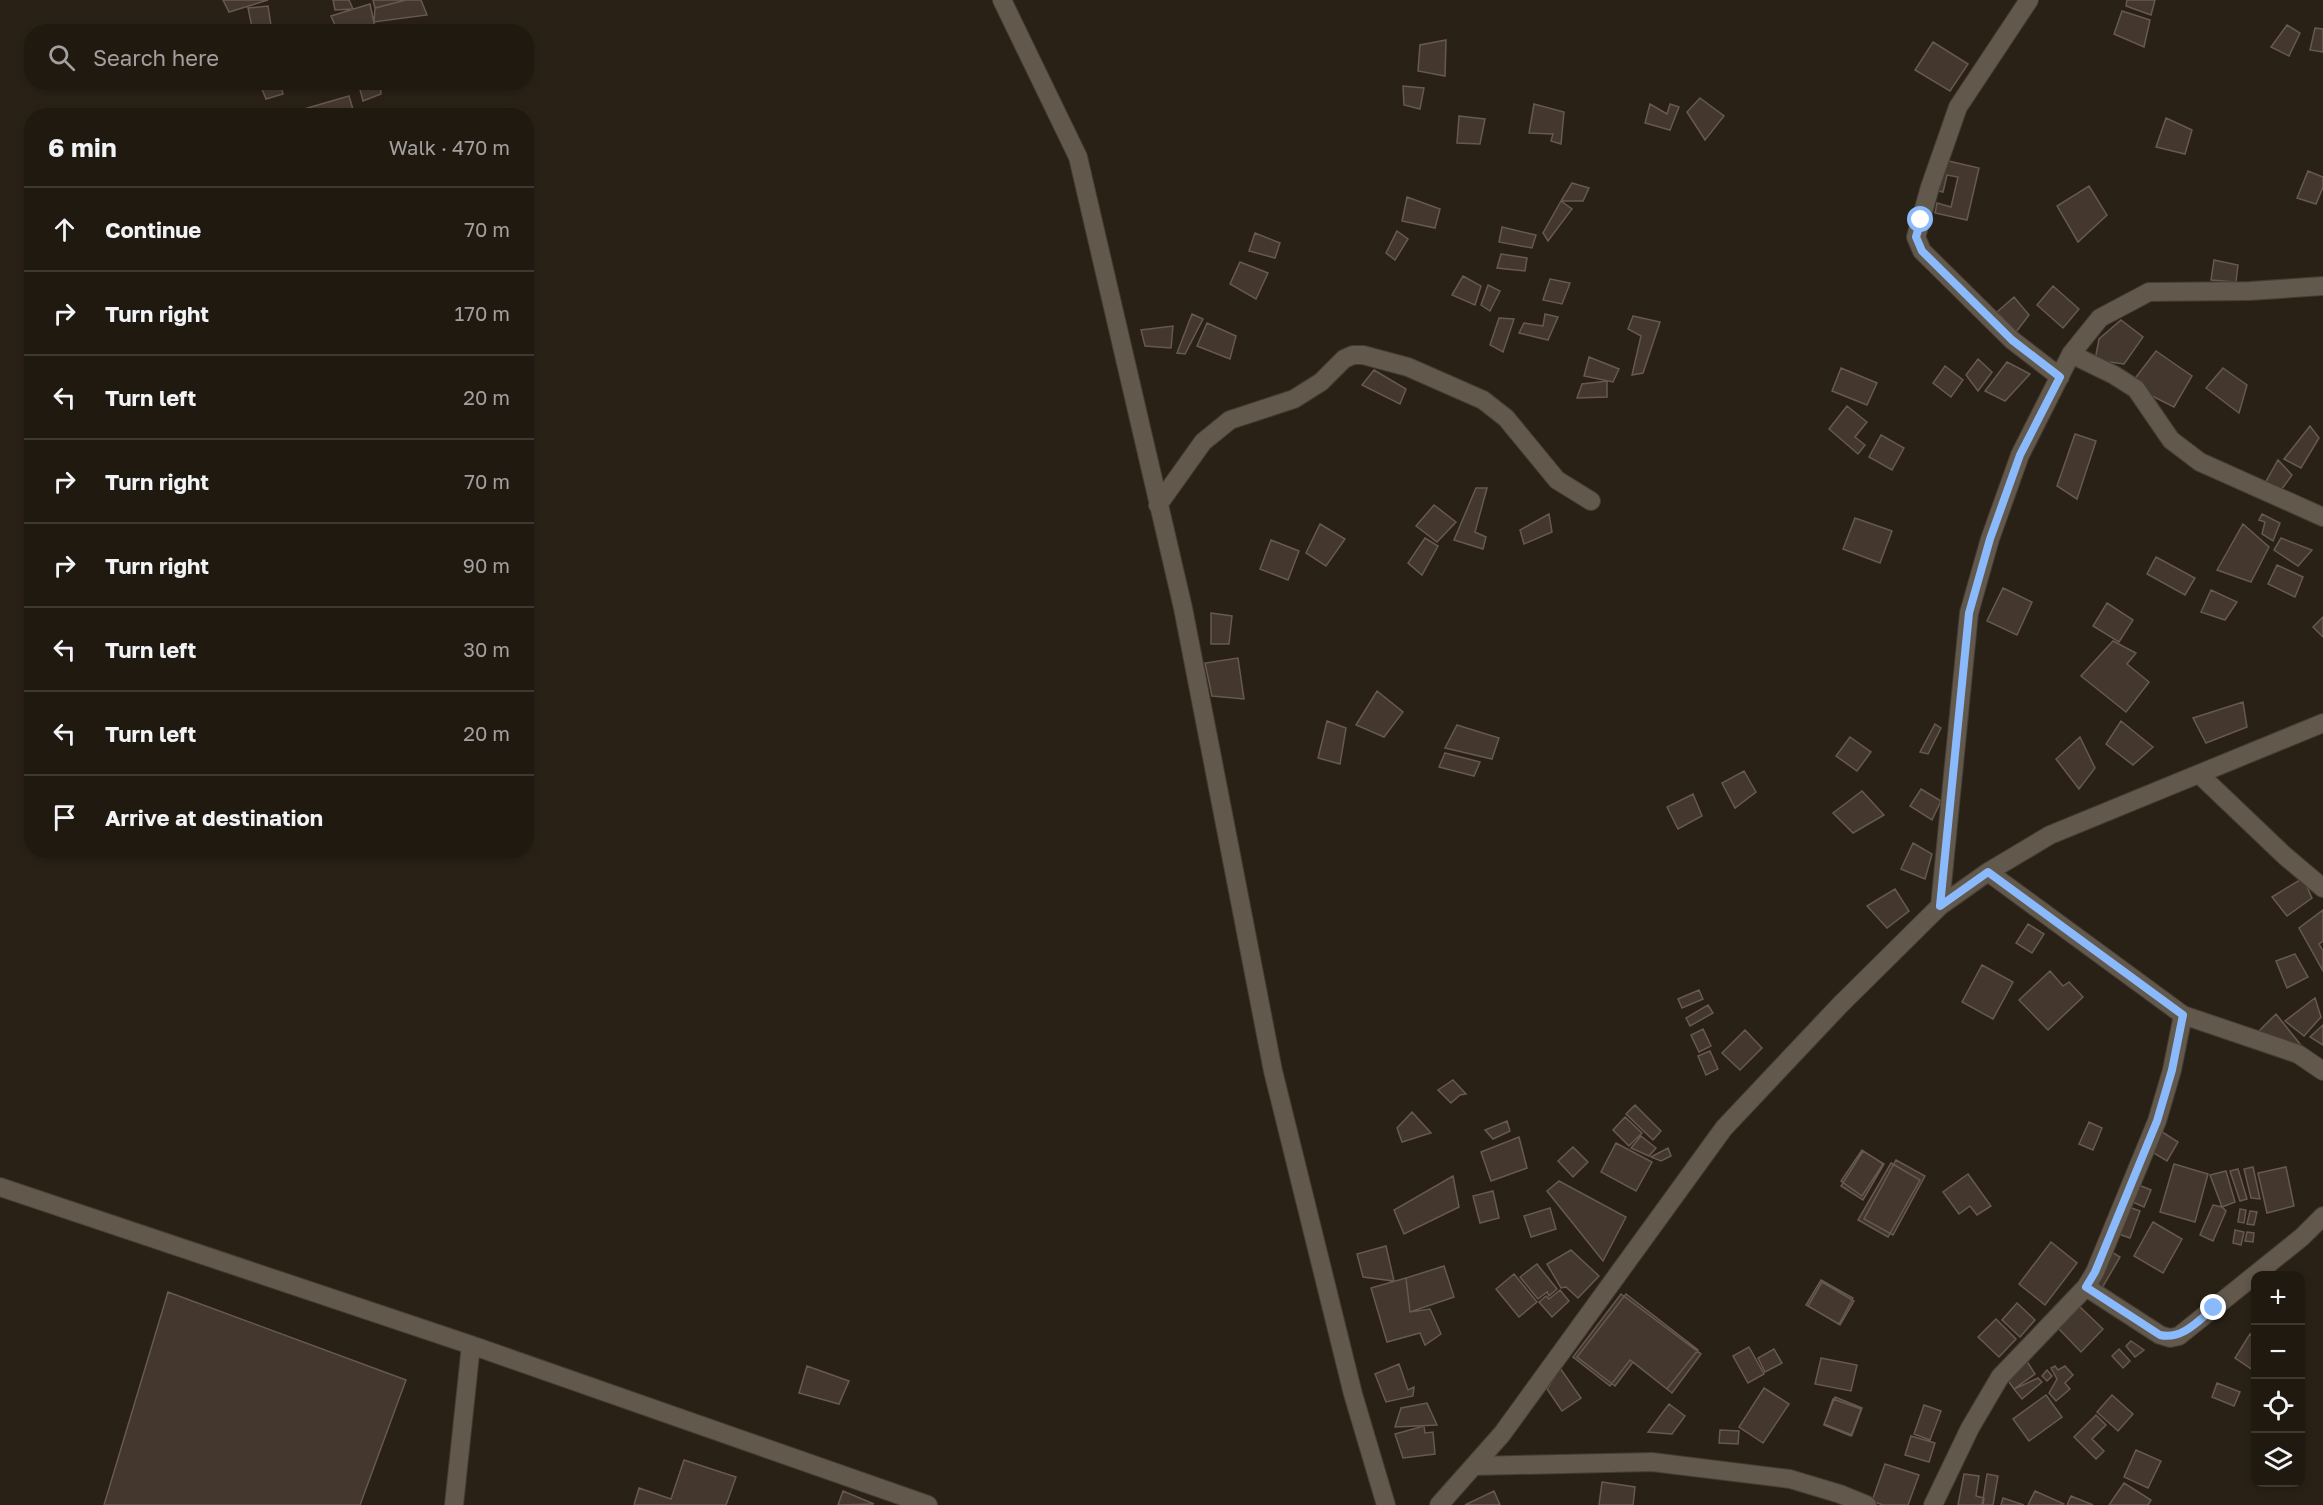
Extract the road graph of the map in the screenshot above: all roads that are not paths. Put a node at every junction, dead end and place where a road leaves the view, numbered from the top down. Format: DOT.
graph roads {
  1 [pos="1002,0"];
  2 [pos="2029,0"];
  3 [pos="2323,286"];
  4 [pos="2071,354"];
  5 [pos="2060,377"];
  6 [pos="1591,501"];
  7 [pos="1158,505"];
  8 [pos="2323,517"];
  9 [pos="2323,723"];
  10 [pos="2199,774"];
  11 [pos="1988,872"];
  12 [pos="2323,888"];
  13 [pos="1940,906"];
  14 [pos="2183,1015"];
  15 [pos="2323,1071"];
  16 [pos="0,1187"];
  17 [pos="2323,1216"];
  18 [pos="2086,1287"];
  19 [pos="471,1345"];
  20 [pos="1474,1466"];
  21 [pos="454,1505"];
  22 [pos="928,1505"];
  23 [pos="1386,1505"];
  24 [pos="1439,1505"];
  25 [pos="1867,1505"];
  26 [pos="1933,1505"];
  1 -- 7 [label="street"];
  2 -- 5 [label="street"];
  3 -- 4 [label="street"];
  4 -- 5 [label="street"];
  4 -- 8 [label="street"];
  5 -- 13 [label="street"];
  6 -- 7 [label="street"];
  7 -- 23 [label="street"];
  9 -- 10 [label="street"];
  10 -- 11 [label="street"];
  10 -- 12 [label="street"];
  11 -- 13 [label="street"];
  11 -- 14 [label="street"];
  13 -- 20 [label="street"];
  14 -- 15 [label="street"];
  14 -- 18 [label="street"];
  16 -- 19 [label="street"];
  17 -- 18 [label="street"];
  18 -- 26 [label="street"];
  19 -- 21 [label="street"];
  19 -- 22 [label="street"];
  20 -- 24 [label="street"];
  20 -- 25 [label="street"];
}
